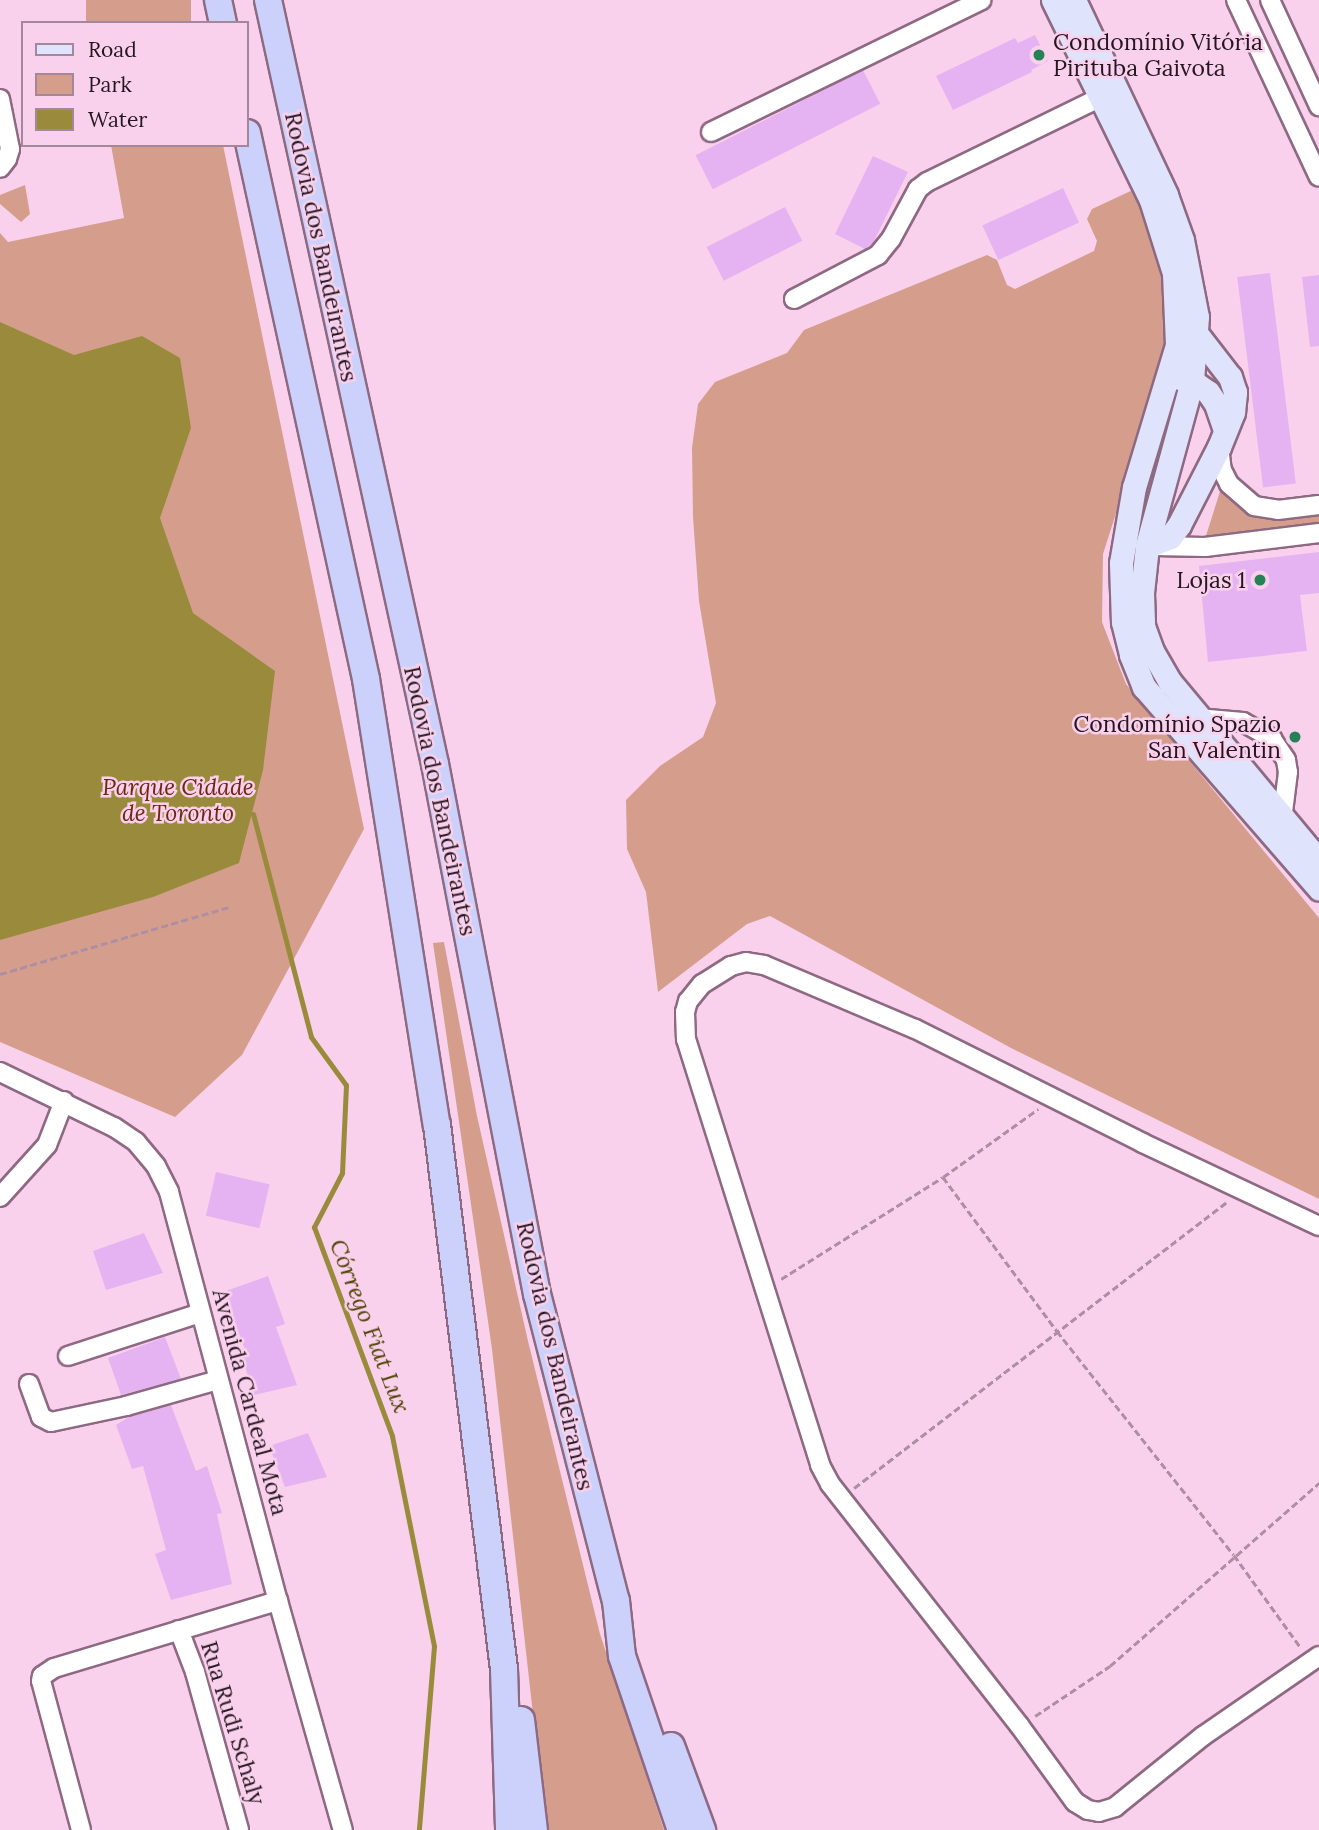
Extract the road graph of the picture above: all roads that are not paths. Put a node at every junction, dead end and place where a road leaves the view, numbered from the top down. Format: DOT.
graph roads {
  1 [pos="218,0"];
  2 [pos="268,0"];
  3 [pos="982,0"];
  4 [pos="1236,0"];
  5 [pos="1270,0"];
  6 [pos="1063,3"];
  7 [pos="223,21"];
  8 [pos="1101,97"];
  9 [pos="0,99"];
  10 [pos="1319,106"];
  11 [pos="711,132"];
  12 [pos="248,138"];
  13 [pos="0,168"];
  14 [pos="1319,177"];
  15 [pos="793,299"];
  16 [pos="1196,333"];
  17 [pos="1181,378"];
  18 [pos="1222,439"];
  19 [pos="1319,505"];
  20 [pos="1125,528"];
  21 [pos="1319,533"];
  22 [pos="1147,546"];
  23 [pos="1197,718"];
  24 [pos="1282,820"];
  25 [pos="1319,861"];
  26 [pos="1319,888"];
  27 [pos="0,1072"];
  28 [pos="64,1101"];
  29 [pos="0,1197"];
  30 [pos="1319,1226"];
  31 [pos="200,1313"];
  32 [pos="68,1356"];
  33 [pos="218,1380"];
  34 [pos="29,1384"];
  35 [pos="278,1601"];
  36 [pos="616,1601"];
  37 [pos="179,1630"];
  38 [pos="1315,1659"];
  39 [pos="504,1669"];
  40 [pos="81,1830"];
  41 [pos="239,1830"];
  42 [pos="343,1830"];
  43 [pos="509,1830"];
  44 [pos="534,1830"];
  45 [pos="681,1830"];
  46 [pos="702,1830"];
  1 -- 7 [label="highway"];
  2 -- 36 [label="highway, Rodovia dos Bandeirantes"];
  3 -- 11 [label="street"];
  4 -- 14 [label="street"];
  5 -- 10 [label="street"];
  6 -- 8 [label="main road"];
  6 -- 16 [label="main road"];
  8 -- 15 [label="street"];
  8 -- 17 [label="main road"];
  9 -- 13 [label="street"];
  12 -- 39 [label="highway, Rodovia dos Bandeirantes"];
  16 -- 17 [label="main road"];
  16 -- 18 [label="main road"];
  17 -- 18 [label="main road"];
  17 -- 20 [label="main road"];
  17 -- 22 [label="main road"];
  18 -- 19 [label="street"];
  18 -- 22 [label="main road"];
  20 -- 22 [label="main road"];
  20 -- 26 [label="main road"];
  21 -- 22 [label="street"];
  22 -- 23 [label="main road"];
  23 -- 24 [label="main road"];
  23 -- 24 [label="street"];
  24 -- 25 [label="main road"];
  27 -- 28 [label="street, Avenida Cardeal Mota"];
  28 -- 29 [label="street"];
  28 -- 31 [label="street, Avenida Cardeal Mota"];
  30 -- 38 [label="street"];
  31 -- 32 [label="street"];
  31 -- 33 [label="street, Avenida Cardeal Mota"];
  33 -- 34 [label="street"];
  33 -- 35 [label="street, Avenida Cardeal Mota"];
  35 -- 37 [label="street"];
  35 -- 42 [label="street, Avenida Cardeal Mota"];
  36 -- 45 [label="highway"];
  36 -- 46 [label="highway"];
  37 -- 40 [label="street"];
  37 -- 41 [label="street, Rua Rudi Schaly"];
  39 -- 43 [label="highway"];
  39 -- 44 [label="highway"];
}
